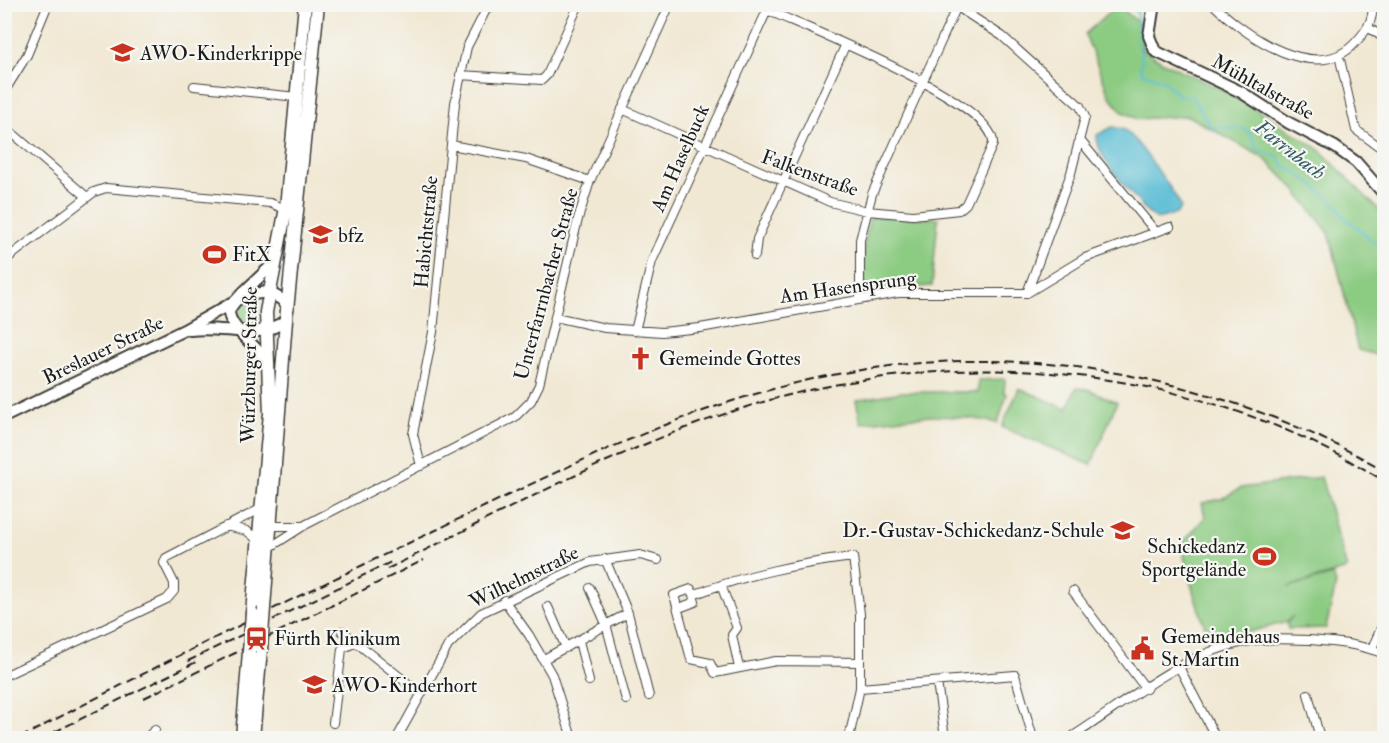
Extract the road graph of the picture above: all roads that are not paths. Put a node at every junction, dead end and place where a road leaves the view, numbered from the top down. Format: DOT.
graph roads {
  1 [pos="48,4"];
  2 [pos="305,4"];
  3 [pos="318,4"];
  4 [pos="489,4"];
  5 [pos="579,4"];
  6 [pos="670,4"];
  7 [pos="1154,4"];
  8 [pos="1213,4"];
  9 [pos="1373,4"];
  10 [pos="955,5"];
  11 [pos="768,7"];
  12 [pos="1369,28"];
  13 [pos="1384,38"];
  14 [pos="846,46"];
  15 [pos="1339,55"];
  16 [pos="460,75"];
  17 [pos="924,80"];
  18 [pos="194,86"];
  19 [pos="4,92"];
  20 [pos="297,97"];
  21 [pos="622,110"];
  22 [pos="4,126"];
  23 [pos="1079,139"];
  24 [pos="451,145"];
  25 [pos="702,147"];
  26 [pos="1384,150"];
  27 [pos="590,181"];
  28 [pos="782,183"];
  29 [pos="1384,194"];
  30 [pos="87,197"];
  31 [pos="286,208"];
  32 [pos="867,211"];
  33 [pos="1170,227"];
  34 [pos="295,231"];
  35 [pos="1156,232"];
  36 [pos="755,256"];
  37 [pos="4,261"];
  38 [pos="274,262"];
  39 [pos="268,292"];
  40 [pos="1028,292"];
  41 [pos="860,298"];
  42 [pos="232,303"];
  43 [pos="287,314"];
  44 [pos="555,317"];
  45 [pos="235,329"];
  46 [pos="184,330"];
  47 [pos="265,331"];
  48 [pos="635,331"];
  49 [pos="267,362"];
  50 [pos="4,417"];
  51 [pos="421,466"];
  52 [pos="262,508"];
  53 [pos="305,525"];
  54 [pos="226,526"];
  55 [pos="266,526"];
  56 [pos="294,533"];
  57 [pos="264,545"];
  58 [pos="605,559"];
  59 [pos="658,560"];
  60 [pos="721,585"];
  61 [pos="590,588"];
  62 [pos="1073,591"];
  63 [pos="693,595"];
  64 [pos="504,600"];
  65 [pos="548,607"];
  66 [pos="679,608"];
  67 [pos="628,613"];
  68 [pos="1384,622"];
  69 [pos="606,624"];
  70 [pos="342,631"];
  71 [pos="579,641"];
  72 [pos="354,643"];
  73 [pos="566,648"];
  74 [pos="1372,648"];
  75 [pos="1384,654"];
  76 [pos="544,659"];
  77 [pos="860,662"];
  78 [pos="740,668"];
  79 [pos="1179,668"];
  80 [pos="4,676"];
  81 [pos="589,681"];
  82 [pos="937,682"];
  83 [pos="860,688"];
  84 [pos="1146,689"];
  85 [pos="421,694"];
  86 [pos="1308,694"];
  87 [pos="649,696"];
  88 [pos="626,700"];
  89 [pos="333,723"];
  90 [pos="155,729"];
  91 [pos="146,738"];
  92 [pos="242,738"];
  93 [pos="253,738"];
  94 [pos="397,738"];
  95 [pos="572,738"];
  96 [pos="849,738"];
  97 [pos="945,738"];
  98 [pos="1033,738"];
  99 [pos="1070,738"];
  100 [pos="1216,738"];
  101 [pos="1320,738"];
  1 -- 19 [label="street"];
  2 -- 20 [label="main road, Würzburger Straße"];
  3 -- 34 [label="main road, Würzburger Straße"];
  4 -- 16 [label="street, Habichtstraße"];
  5 -- 16 [label="street"];
  6 -- 21 [label="street, Unterfarrnbacher Straße"];
  7 -- 29 [label="main road, Mühltalstraße"];
  8 -- 15 [label="street"];
  9 -- 12 [label="street"];
  10 -- 17 [label="street"];
  10 -- 23 [label="street"];
  11 -- 14 [label="street"];
  11 -- 25 [label="street, Am Haselbuck"];
  12 -- 13 [label="street"];
  12 -- 15 [label="street"];
  14 -- 17 [label="street"];
  14 -- 28 [label="street"];
  15 -- 26 [label="street"];
  16 -- 24 [label="street, Habichtstraße"];
  17 -- 32 [label="street"];
  17 -- 32 [label="street, Falkenstraße"];
  18 -- 20 [label="street"];
  20 -- 31 [label="main road, Würzburger Straße"];
  21 -- 25 [label="street, Falkenstraße"];
  21 -- 27 [label="street, Unterfarrnbacher Straße"];
  22 -- 30 [label="street"];
  23 -- 35 [label="street"];
  23 -- 40 [label="street"];
  24 -- 27 [label="street"];
  24 -- 51 [label="street, Habichtstraße"];
  25 -- 28 [label="street, Falkenstraße"];
  25 -- 48 [label="street, Am Haselbuck"];
  27 -- 44 [label="street, Unterfarrnbacher Straße"];
  28 -- 32 [label="street, Falkenstraße"];
  28 -- 36 [label="street"];
  30 -- 31 [label="street"];
  30 -- 37 [label="street"];
  31 -- 34 [label="street, Würzburger Straße"];
  31 -- 38 [label="main road, Würzburger Straße"];
  32 -- 41 [label="street"];
  33 -- 35 [label="street"];
  34 -- 43 [label="main road, Würzburger Straße"];
  35 -- 40 [label="street"];
  38 -- 39 [label="main road, Würzburger Straße"];
  38 -- 42 [label="main road, Breslauer Straße"];
  39 -- 42 [label="main road, Breslauer Straße"];
  39 -- 43 [label="main road"];
  39 -- 47 [label="main road, Würzburger Straße"];
  40 -- 41 [label="street, Am Hasensprung"];
  41 -- 48 [label="street, Am Hasensprung"];
  42 -- 45 [label="main road"];
  42 -- 46 [label="main road, Breslauer Straße"];
  43 -- 47 [label="main road"];
  43 -- 55 [label="main road, Würzburger Straße"];
  44 -- 48 [label="street, Am Hasensprung"];
  44 -- 51 [label="street, Unterfarrnbacher Straße"];
  45 -- 46 [label="main road, Breslauer Straße"];
  45 -- 47 [label="main road, Breslauer Straße"];
  45 -- 49 [label="main road"];
  46 -- 50 [label="main road, Breslauer Straße"];
  47 -- 49 [label="main road, Würzburger Straße"];
  49 -- 52 [label="main road, Würzburger Straße"];
  51 -- 53 [label="street, Unterfarrnbacher Straße"];
  52 -- 54 [label="street"];
  52 -- 55 [label="main road, Würzburger Straße"];
  53 -- 55 [label="street, Unterfarrnbacher Straße"];
  53 -- 56 [label="street, Unterfarrnbacher Straße"];
  54 -- 57 [label="street"];
  54 -- 80 [label="street"];
  55 -- 56 [label="street"];
  55 -- 57 [label="main road, Würzburger Straße"];
  56 -- 57 [label="street, Unterfarrnbacher Straße"];
  57 -- 92 [label="main road, Würzburger Straße, bridge"];
  57 -- 93 [label="main road, Würzburger Straße, bridge"];
  58 -- 59 [label="street, Wilhelmstraße"];
  58 -- 64 [label="street, Wilhelmstraße"];
  58 -- 67 [label="street"];
  60 -- 63 [label="street"];
  60 -- 77 [label="street"];
  60 -- 78 [label="street"];
  61 -- 69 [label="street"];
  62 -- 84 [label="street"];
  63 -- 66 [label="street"];
  63 -- 66 [label="street"];
  64 -- 76 [label="street"];
  64 -- 85 [label="street, Wilhelmstraße"];
  65 -- 73 [label="street"];
  66 -- 78 [label="street"];
  67 -- 69 [label="street"];
  67 -- 87 [label="street"];
  68 -- 74 [label="street"];
  69 -- 71 [label="street"];
  69 -- 88 [label="street"];
  70 -- 72 [label="street"];
  71 -- 73 [label="street"];
  71 -- 81 [label="street"];
  72 -- 85 [label="street"];
  72 -- 89 [label="street"];
  73 -- 76 [label="street"];
  74 -- 75 [label="street"];
  74 -- 79 [label="street"];
  76 -- 95 [label="street"];
  77 -- 78 [label="street"];
  77 -- 83 [label="street"];
  79 -- 84 [label="street"];
  79 -- 100 [label="street"];
  82 -- 83 [label="street"];
  82 -- 97 [label="street"];
  82 -- 98 [label="street"];
  83 -- 96 [label="street"];
  84 -- 99 [label="street"];
  85 -- 94 [label="street, Wilhelmstraße"];
  86 -- 101 [label="street"];
  90 -- 91 [label="street"];
}
